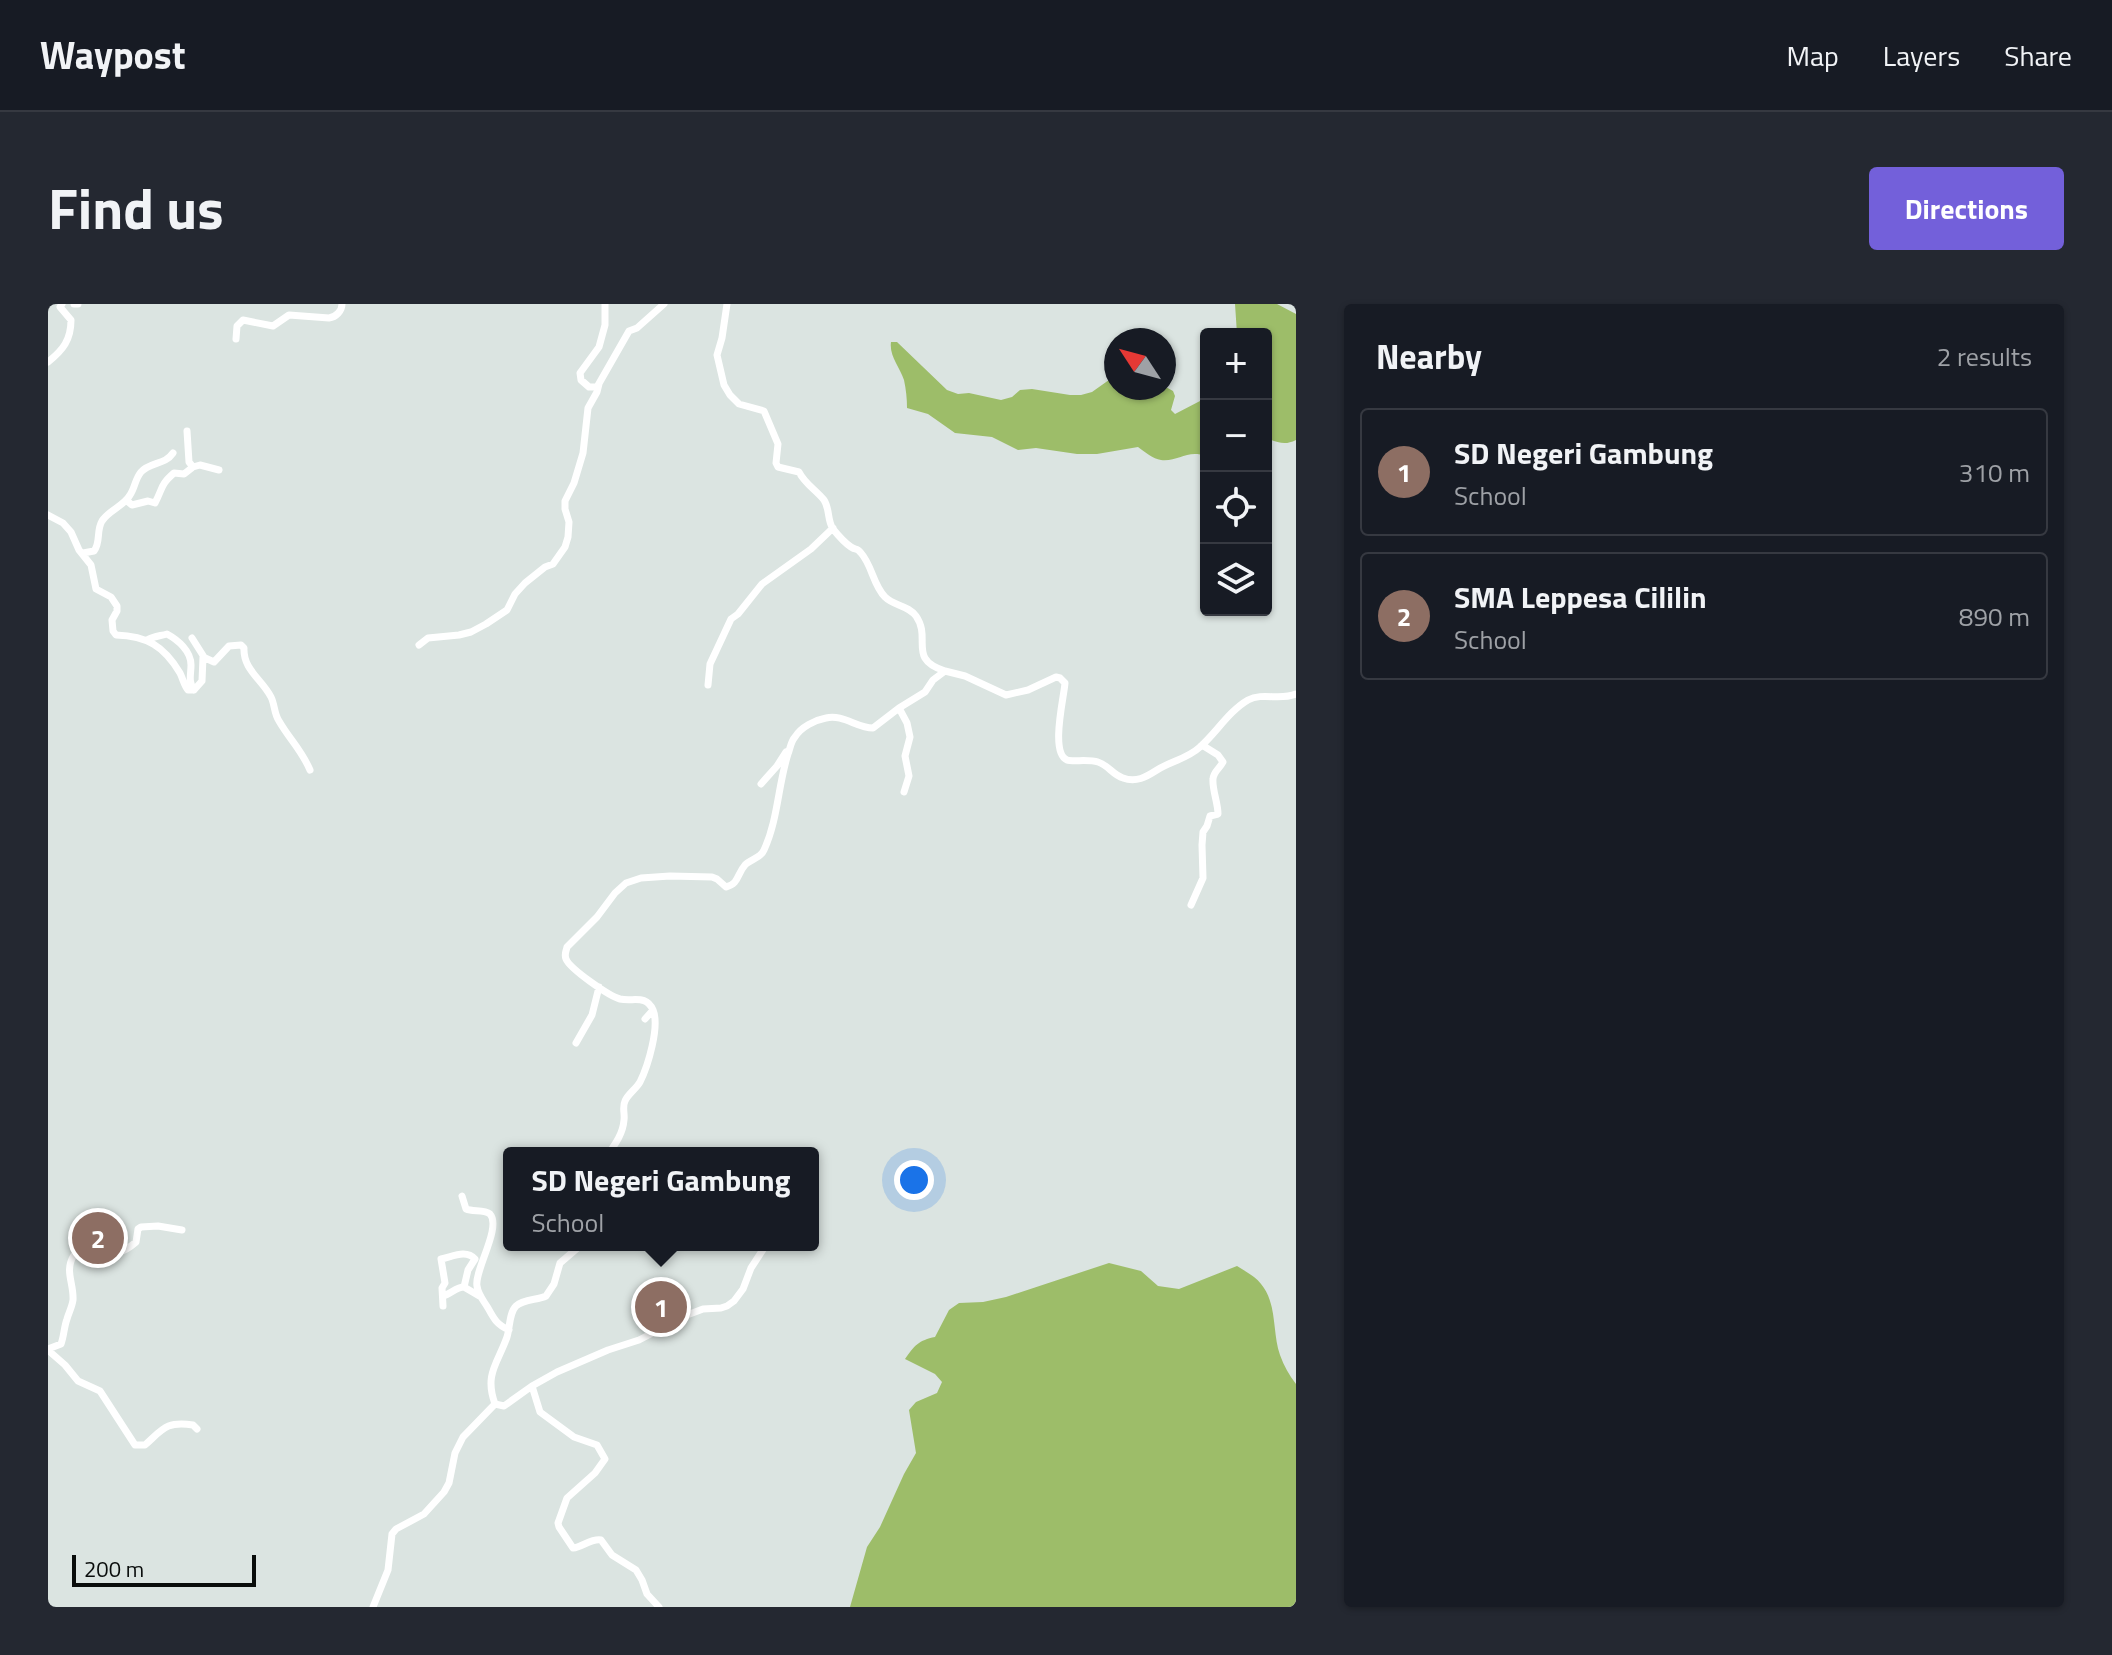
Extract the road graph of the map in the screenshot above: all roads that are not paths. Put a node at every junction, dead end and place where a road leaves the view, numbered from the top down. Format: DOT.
graph roads {
  1 [pos="62,304"];
  2 [pos="342,304"];
  3 [pos="605,304"];
  4 [pos="664,304"];
  5 [pos="727,304"];
  6 [pos="236,339"];
  7 [pos="48,362"];
  8 [pos="599,384"];
  9 [pos="187,431"];
  10 [pos="173,453"];
  11 [pos="193,467"];
  12 [pos="219,470"];
  13 [pos="126,500"];
  14 [pos="48,515"];
  15 [pos="833,528"];
  16 [pos="83,553"];
  17 [pos="192,638"];
  18 [pos="147,640"];
  19 [pos="419,645"];
  20 [pos="204,657"];
  21 [pos="945,671"];
  22 [pos="708,685"];
  23 [pos="194,690"];
  24 [pos="1296,694"];
  25 [pos="899,708"];
  26 [pos="795,737"];
  27 [pos="1202,745"];
  28 [pos="310,770"];
  29 [pos="761,784"];
  30 [pos="904,792"];
  31 [pos="1191,905"];
  32 [pos="599,987"];
  33 [pos="653,1010"];
  34 [pos="645,1019"];
  35 [pos="576,1043"];
  36 [pos="613,1147"];
  37 [pos="462,1196"];
  38 [pos="182,1230"];
  39 [pos="574,1251"];
  40 [pos="762,1251"];
  41 [pos="464,1287"];
  42 [pos="443,1296"];
  43 [pos="481,1297"];
  44 [pos="443,1306"];
  45 [pos="509,1330"];
  46 [pos="48,1350"];
  47 [pos="533,1388"];
  48 [pos="495,1404"];
  49 [pos="197,1429"];
  50 [pos="373,1607"];
  51 [pos="659,1607"];
  1 -- 7 [label="street"];
  2 -- 6 [label="street"];
  3 -- 8 [label="street"];
  4 -- 8 [label="street"];
  5 -- 15 [label="street"];
  8 -- 19 [label="street"];
  9 -- 11 [label="street"];
  10 -- 13 [label="street"];
  11 -- 12 [label="street"];
  11 -- 13 [label="street"];
  13 -- 16 [label="street"];
  14 -- 16 [label="street"];
  15 -- 21 [label="street"];
  15 -- 22 [label="street"];
  16 -- 18 [label="street"];
  17 -- 20 [label="street"];
  18 -- 23 [label="street"];
  18 -- 23 [label="street"];
  20 -- 23 [label="street"];
  20 -- 28 [label="street"];
  21 -- 25 [label="street"];
  21 -- 27 [label="street"];
  24 -- 27 [label="street"];
  25 -- 26 [label="street"];
  25 -- 30 [label="street"];
  26 -- 29 [label="street"];
  26 -- 32 [label="street"];
  27 -- 31 [label="street"];
  32 -- 33 [label="street"];
  32 -- 35 [label="street"];
  33 -- 34 [label="street"];
  33 -- 36 [label="street"];
  37 -- 43 [label="street"];
  38 -- 46 [label="street"];
  39 -- 45 [label="street"];
  40 -- 47 [label="street"];
  41 -- 42 [label="street"];
  41 -- 42 [label="street"];
  41 -- 43 [label="street"];
  42 -- 44 [label="street"];
  43 -- 45 [label="street"];
  45 -- 48 [label="street"];
  46 -- 49 [label="street"];
  47 -- 48 [label="street"];
  47 -- 51 [label="street"];
  48 -- 50 [label="street"];
}
